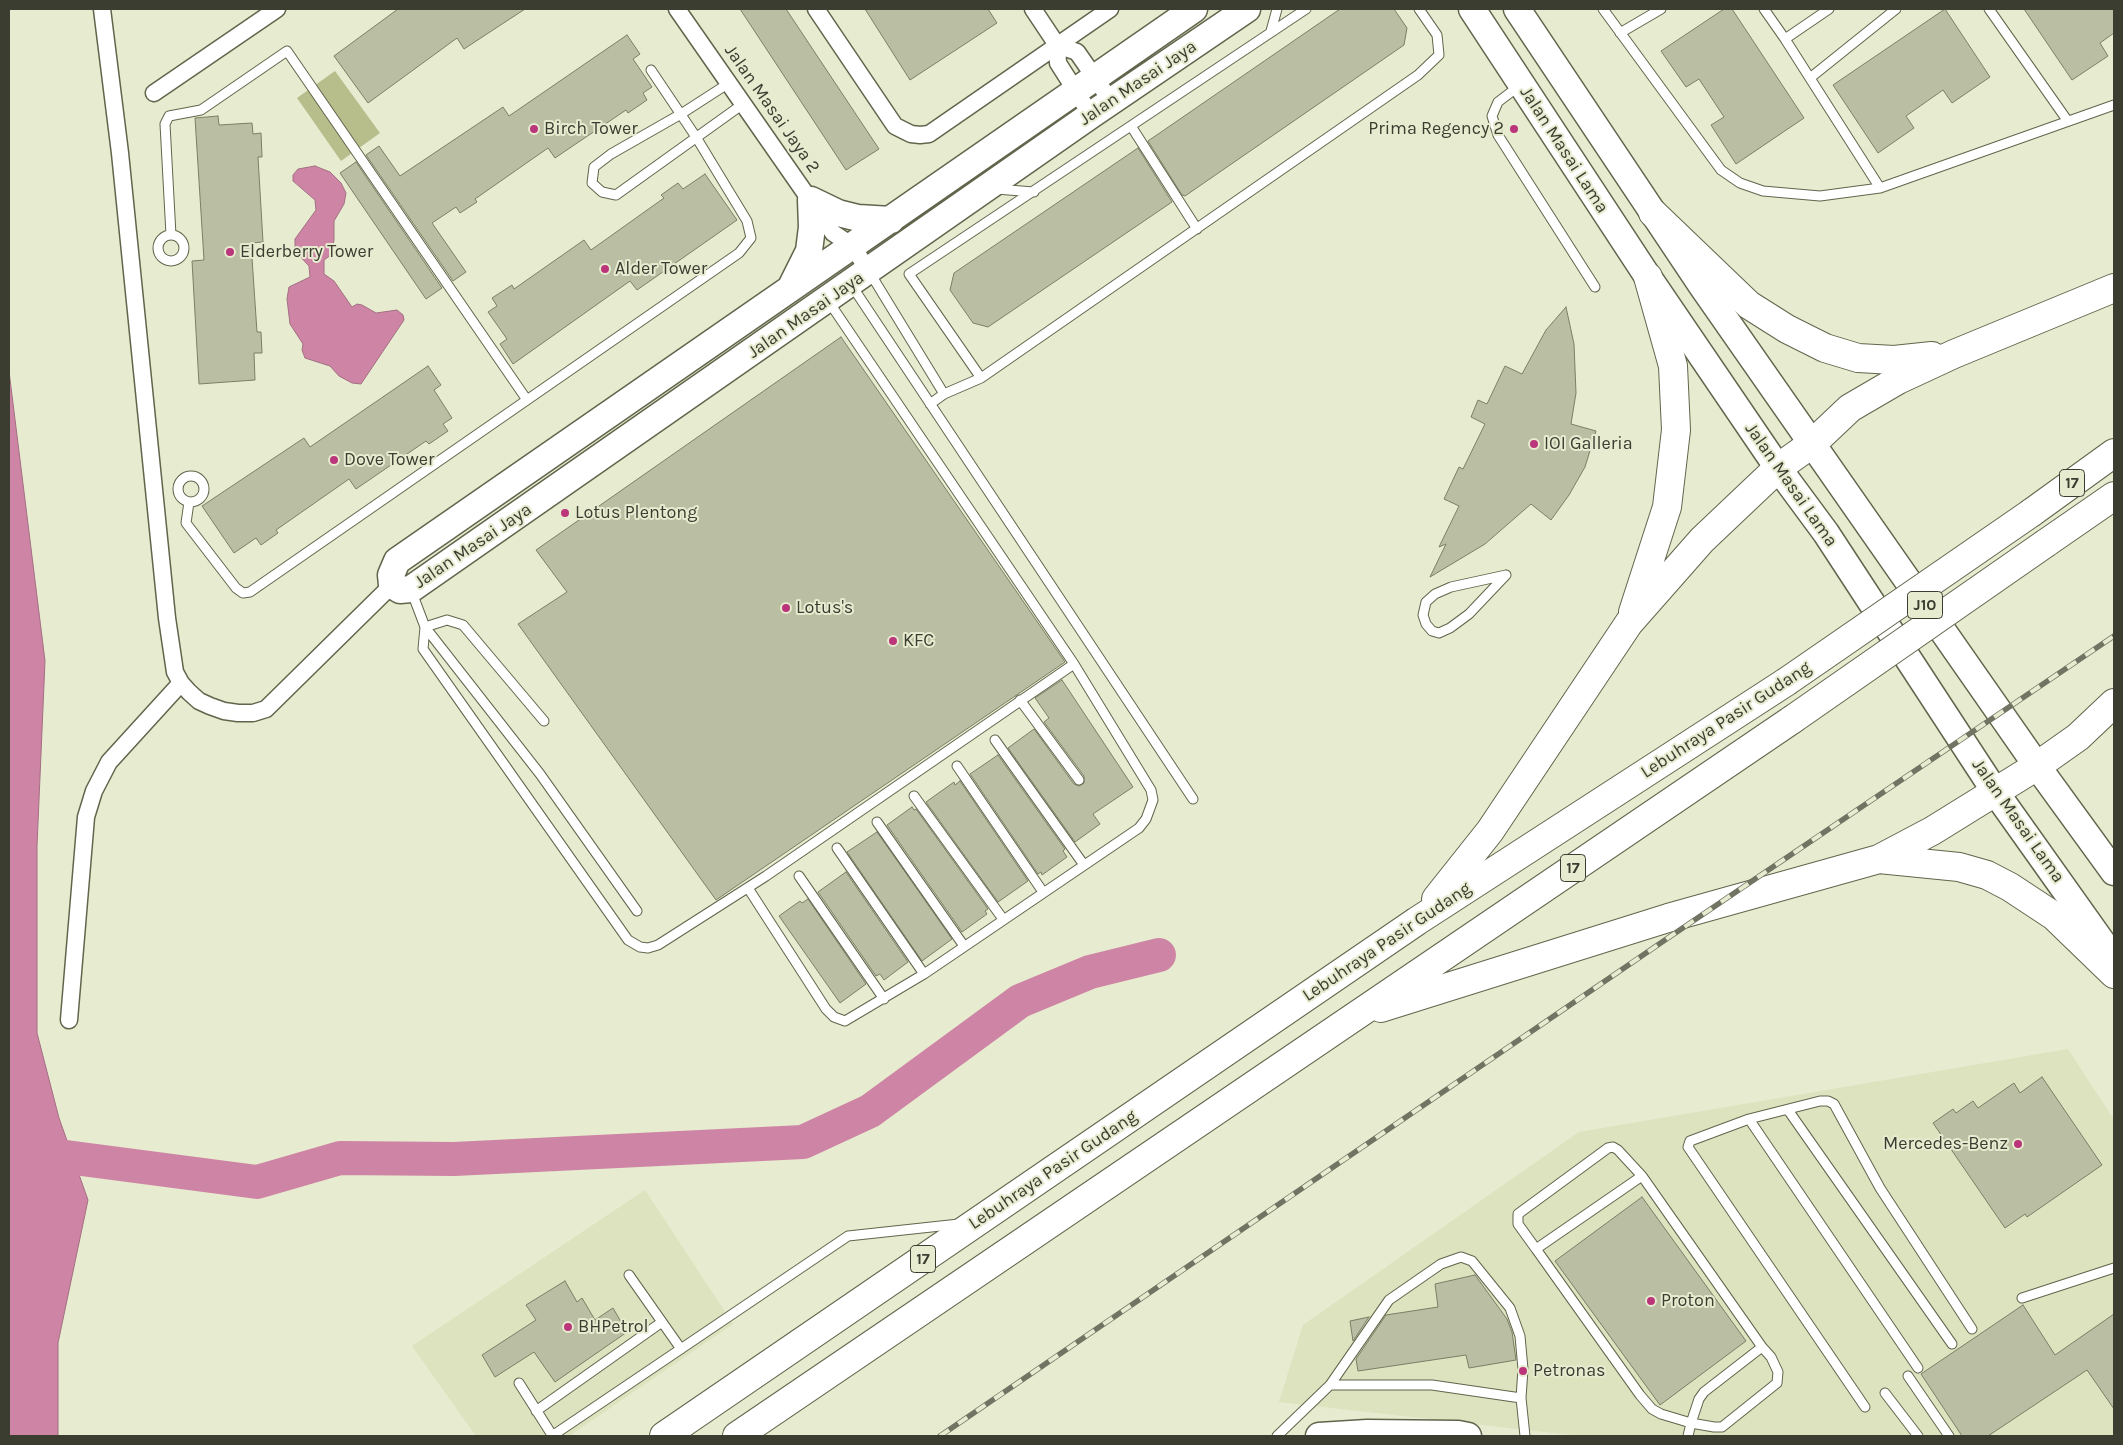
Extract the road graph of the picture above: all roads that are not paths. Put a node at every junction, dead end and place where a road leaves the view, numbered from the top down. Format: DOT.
graph roads {
  1 [pos="102,9"];
  2 [pos="277,9"];
  3 [pos="677,9"];
  4 [pos="816,9"];
  5 [pos="1033,9"];
  6 [pos="1110,9"];
  7 [pos="1194,9"];
  8 [pos="1247,9"];
  9 [pos="1277,9"];
  10 [pos="1306,9"];
  11 [pos="1419,9"];
  12 [pos="1472,9"];
  13 [pos="1517,9"];
  14 [pos="1603,9"];
  15 [pos="1661,9"];
  16 [pos="1764,9"];
  17 [pos="1829,9"];
  18 [pos="1896,9"];
  19 [pos="1989,9"];
  20 [pos="1271,31"];
  21 [pos="1620,34"];
  22 [pos="1785,39"];
  23 [pos="1057,45"];
  24 [pos="652,70"];
  25 [pos="1810,78"];
  26 [pos="729,83"];
  27 [pos="1085,84"];
  28 [pos="1522,85"];
  29 [pos="154,93"];
  30 [pos="744,104"];
  31 [pos="2114,105"];
  32 [pos="1101,108"];
  33 [pos="681,114"];
  34 [pos="2068,120"];
  35 [pos="1131,126"];
  36 [pos="696,137"];
  37 [pos="987,188"];
  38 [pos="1880,188"];
  39 [pos="1034,192"];
  40 [pos="810,200"];
  41 [pos="1653,213"];
  42 [pos="891,220"];
  43 [pos="1197,229"];
  44 [pos="171,235"];
  45 [pos="840,246"];
  46 [pos="859,277"];
  47 [pos="1648,277"];
  48 [pos="1595,287"];
  49 [pos="2114,288"];
  50 [pos="789,290"];
  51 [pos="828,299"];
  52 [pos="1954,354"];
  53 [pos="980,378"];
  54 [pos="944,394"];
  55 [pos="527,400"];
  56 [pos="930,404"];
  57 [pos="1813,443"];
  58 [pos="2114,452"];
  59 [pos="1778,468"];
  60 [pos="2114,496"];
  61 [pos="189,502"];
  62 [pos="1506,575"];
  63 [pos="401,587"];
  64 [pos="1629,623"];
  65 [pos="425,627"];
  66 [pos="1074,664"];
  67 [pos="181,683"];
  68 [pos="1020,700"];
  69 [pos="2114,703"];
  70 [pos="544,721"];
  71 [pos="990,733"];
  72 [pos="953,759"];
  73 [pos="2037,766"];
  74 [pos="1080,780"];
  75 [pos="909,789"];
  76 [pos="1996,793"];
  77 [pos="1193,799"];
  78 [pos="872,815"];
  79 [pos="833,841"];
  80 [pos="1879,859"];
  81 [pos="1084,864"];
  82 [pos="793,869"];
  83 [pos="2114,872"];
  84 [pos="748,888"];
  85 [pos="1043,892"];
  86 [pos="637,911"];
  87 [pos="1003,919"];
  88 [pos="1417,921"];
  89 [pos="964,946"];
  90 [pos="2114,959"];
  91 [pos="924,974"];
  92 [pos="2114,974"];
  93 [pos="884,999"];
  94 [pos="1353,1017"];
  95 [pos="69,1020"];
  96 [pos="1788,1110"];
  97 [pos="1749,1119"];
  98 [pos="1642,1176"];
  99 [pos="978,1222"];
  100 [pos="1536,1249"];
  101 [pos="2114,1268"];
  102 [pos="629,1275"];
  103 [pos="2022,1298"];
  104 [pos="662,1322"];
  105 [pos="1972,1329"];
  106 [pos="1952,1344"];
  107 [pos="1762,1347"];
  108 [pos="681,1349"];
  109 [pos="1918,1368"];
  110 [pos="1908,1376"];
  111 [pos="519,1383"];
  112 [pos="1330,1385"];
  113 [pos="1885,1393"];
  114 [pos="1521,1398"];
  115 [pos="1865,1408"];
  116 [pos="536,1411"];
  117 [pos="1691,1423"];
  118 [pos="552,1436"];
  119 [pos="664,1436"];
  120 [pos="737,1436"];
  121 [pos="1277,1436"];
  122 [pos="1319,1436"];
  123 [pos="1468,1436"];
  124 [pos="1525,1436"];
  125 [pos="1688,1436"];
  126 [pos="1918,1436"];
  127 [pos="1949,1436"];
  1 -- 67 [label="street"];
  2 -- 29 [label="street"];
  3 -- 26 [label="street, Jalan Masai Jaya 2"];
  4 -- 23 [label="street"];
  5 -- 23 [label="street"];
  6 -- 23 [label="street"];
  7 -- 27 [label="main road, Jalan Masai Jaya"];
  8 -- 32 [label="main road, Jalan Masai Jaya"];
  9 -- 20 [label="lane"];
  10 -- 20 [label="lane"];
  11 -- 43 [label="lane"];
  12 -- 28 [label="main road, Jalan Masai Lama"];
  13 -- 41 [label="main road"];
  14 -- 21 [label="lane"];
  15 -- 21 [label="lane"];
  16 -- 22 [label="lane"];
  17 -- 22 [label="lane"];
  18 -- 25 [label="lane"];
  19 -- 34 [label="lane"];
  20 -- 35 [label="lane"];
  21 -- 38 [label="lane"];
  22 -- 25 [label="lane"];
  23 -- 27 [label="street"];
  23 -- 27 [label="street"];
  24 -- 33 [label="lane"];
  25 -- 38 [label="lane"];
  26 -- 30 [label="street, Jalan Masai Jaya 2"];
  26 -- 33 [label="lane"];
  27 -- 32 [label="street"];
  27 -- 32 [label="street"];
  27 -- 42 [label="main road, Jalan Masai Jaya"];
  28 -- 47 [label="main road, Jalan Masai Lama"];
  28 -- 48 [label="lane"];
  30 -- 36 [label="lane"];
  30 -- 40 [label="street, Jalan Masai Jaya 2"];
  31 -- 34 [label="lane"];
  32 -- 37 [label="main road, Jalan Masai Jaya"];
  33 -- 36 [label="lane"];
  33 -- 36 [label="lane"];
  34 -- 38 [label="lane"];
  35 -- 39 [label="lane"];
  35 -- 43 [label="lane"];
  36 -- 55 [label="lane"];
  37 -- 39 [label="lane"];
  37 -- 46 [label="main road, Jalan Masai Jaya"];
  39 -- 53 [label="lane"];
  40 -- 42 [label="main road"];
  40 -- 45 [label="street, Jalan Masai Jaya 2"];
  40 -- 50 [label="main road"];
  41 -- 52 [label="highway"];
  41 -- 57 [label="main road"];
  42 -- 45 [label="main road, Jalan Masai Jaya"];
  43 -- 53 [label="lane"];
  44 -- 55 [label="lane"];
  45 -- 46 [label="street, Jalan Masai Jaya 2"];
  45 -- 46 [label="street, Jalan Masai Jaya 2"];
  45 -- 50 [label="main road, Jalan Masai Jaya"];
  46 -- 51 [label="main road, Jalan Masai Jaya"];
  46 -- 54 [label="lane"];
  46 -- 56 [label="lane"];
  47 -- 59 [label="main road, Jalan Masai Lama"];
  47 -- 64 [label="highway"];
  49 -- 52 [label="highway"];
  50 -- 63 [label="main road, Jalan Masai Jaya"];
  51 -- 63 [label="main road, Jalan Masai Jaya"];
  51 -- 66 [label="lane"];
  52 -- 57 [label="highway"];
  53 -- 54 [label="lane"];
  54 -- 56 [label="lane"];
  55 -- 61 [label="lane"];
  56 -- 77 [label="lane"];
  57 -- 59 [label="highway"];
  57 -- 73 [label="main road, J10"];
  58 -- 88 [label="highway, Lebuhraya Pasir Gudang / 17, bridge"];
  59 -- 64 [label="highway"];
  59 -- 76 [label="main road, Jalan Masai Lama / J10"];
  60 -- 94 [label="highway, Lebuhraya Pasir Gudang / 17, bridge"];
  62 -- 62 [label="lane"];
  63 -- 65 [label="lane"];
  63 -- 67 [label="street"];
  64 -- 88 [label="highway"];
  65 -- 70 [label="lane"];
  65 -- 84 [label="lane"];
  65 -- 86 [label="lane"];
  66 -- 68 [label="lane"];
  66 -- 81 [label="lane"];
  67 -- 95 [label="street"];
  68 -- 71 [label="lane"];
  68 -- 74 [label="lane"];
  69 -- 73 [label="highway"];
  71 -- 72 [label="lane"];
  71 -- 81 [label="lane"];
  72 -- 75 [label="lane"];
  72 -- 85 [label="lane"];
  73 -- 76 [label="highway"];
  73 -- 83 [label="main road, J10"];
  75 -- 78 [label="lane"];
  75 -- 87 [label="lane"];
  76 -- 80 [label="highway"];
  76 -- 90 [label="main road, Jalan Masai Lama / J10"];
  78 -- 79 [label="lane"];
  78 -- 89 [label="lane"];
  79 -- 82 [label="lane"];
  79 -- 91 [label="lane"];
  80 -- 92 [label="highway"];
  80 -- 94 [label="highway"];
  81 -- 85 [label="lane"];
  82 -- 84 [label="lane"];
  82 -- 93 [label="lane"];
  84 -- 93 [label="lane"];
  85 -- 87 [label="lane"];
  87 -- 89 [label="lane"];
  88 -- 99 [label="highway, Lebuhraya Pasir Gudang / 17"];
  89 -- 91 [label="lane"];
  91 -- 93 [label="lane"];
  94 -- 120 [label="highway, Lebuhraya Pasir Gudang / 17"];
  96 -- 97 [label="lane"];
  96 -- 105 [label="lane"];
  96 -- 106 [label="lane"];
  97 -- 109 [label="lane"];
  97 -- 115 [label="lane"];
  98 -- 100 [label="lane"];
  98 -- 100 [label="lane"];
  98 -- 107 [label="lane"];
  99 -- 108 [label="lane"];
  99 -- 119 [label="highway, Lebuhraya Pasir Gudang / 17"];
  100 -- 117 [label="lane"];
  101 -- 103 [label="lane"];
  102 -- 104 [label="lane"];
  104 -- 108 [label="lane"];
  104 -- 116 [label="lane"];
  107 -- 117 [label="lane"];
  107 -- 117 [label="lane"];
  108 -- 118 [label="lane"];
  110 -- 127 [label="lane"];
  111 -- 116 [label="lane"];
  112 -- 114 [label="lane"];
  112 -- 114 [label="lane"];
  112 -- 121 [label="lane"];
  113 -- 126 [label="lane"];
  114 -- 124 [label="lane"];
  116 -- 118 [label="lane"];
  117 -- 125 [label="lane"];
  122 -- 123 [label="main road"];
}
